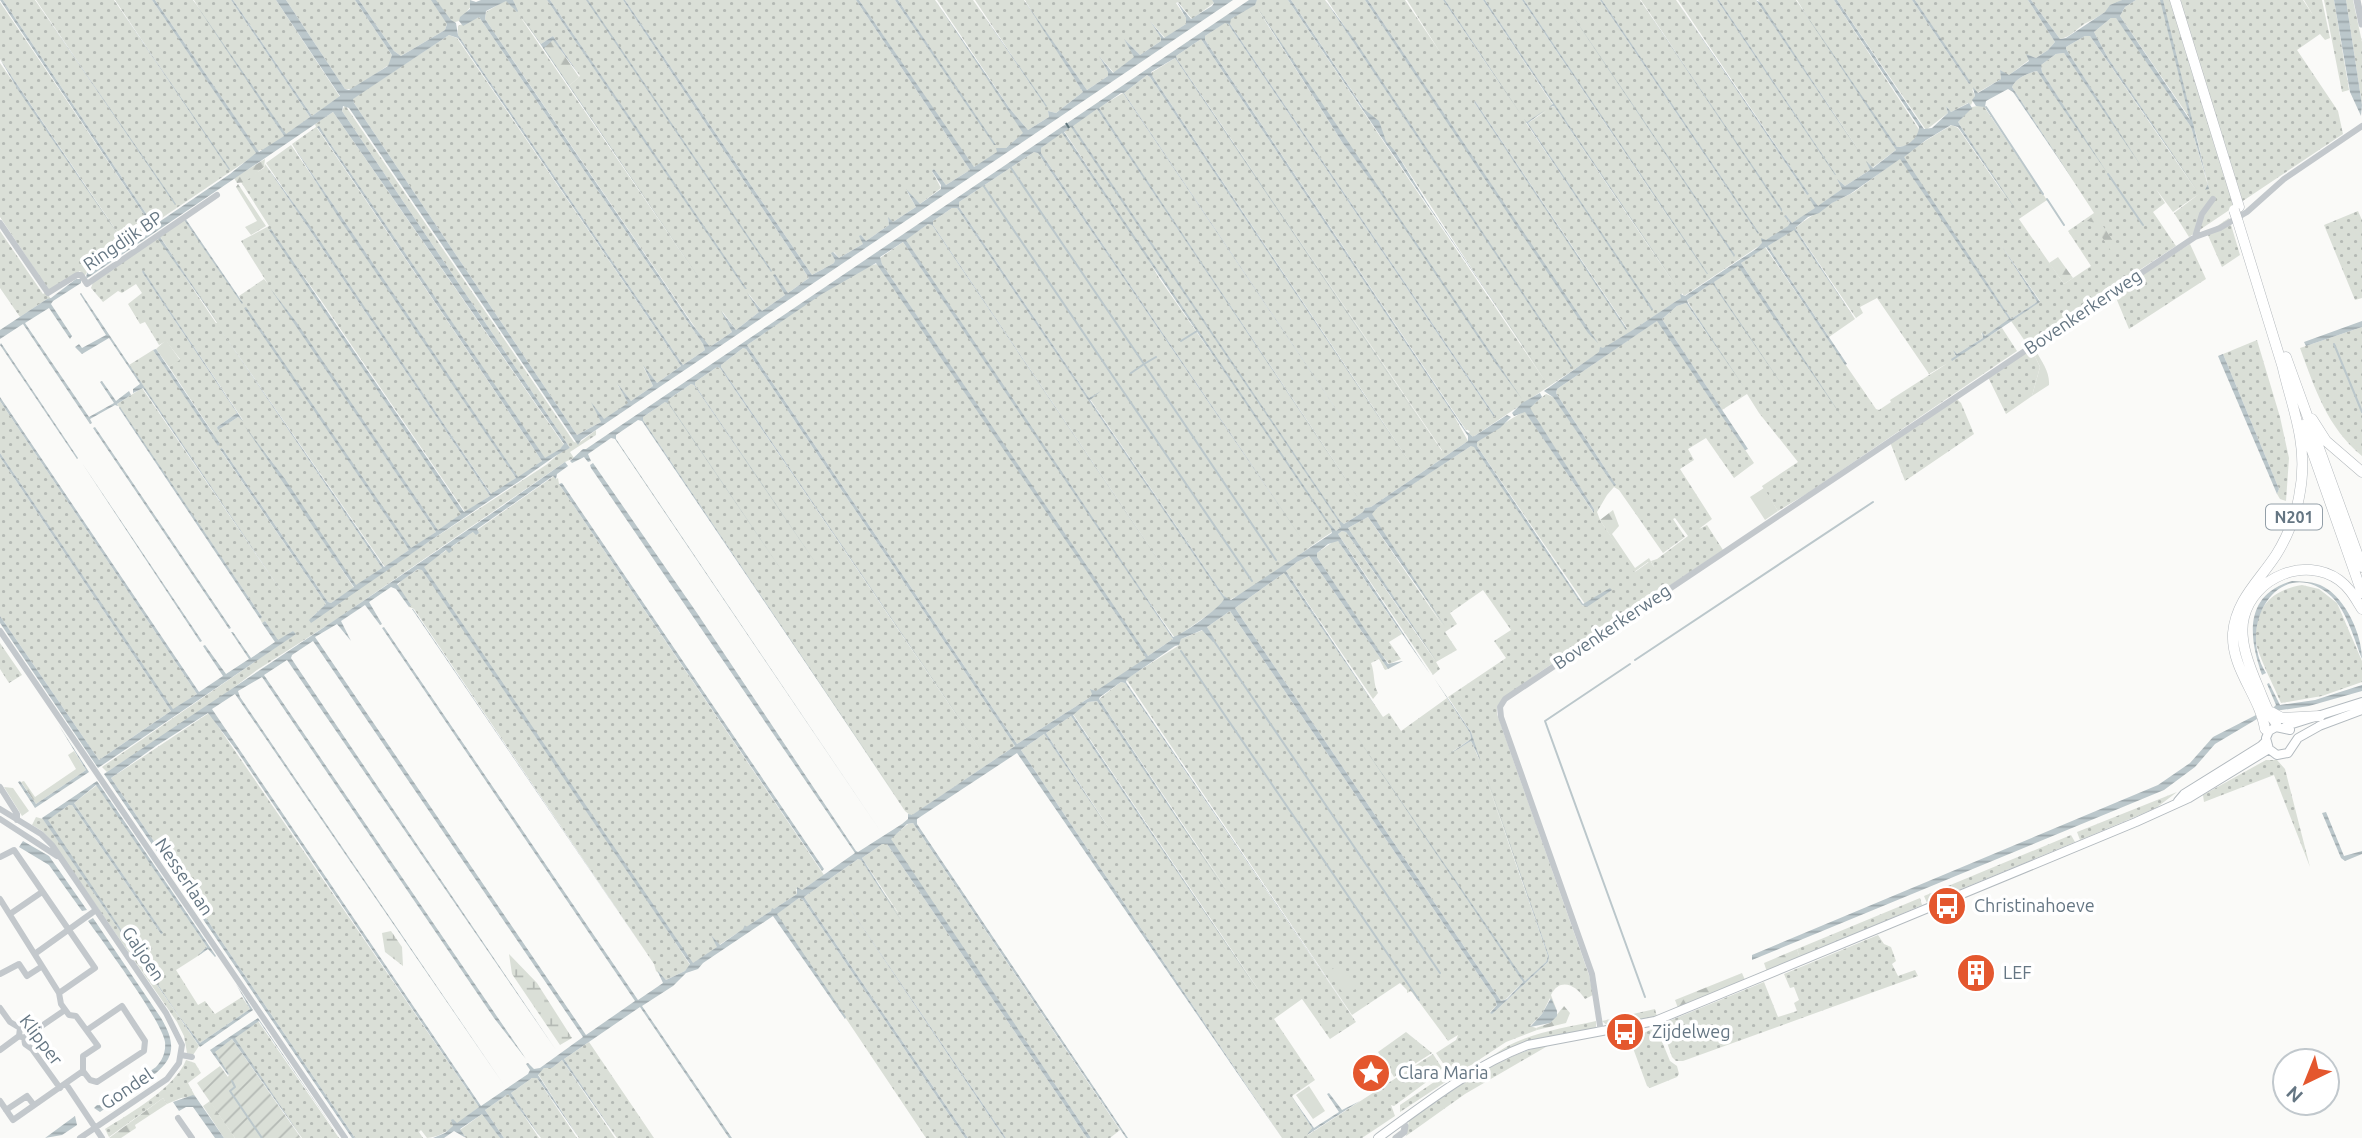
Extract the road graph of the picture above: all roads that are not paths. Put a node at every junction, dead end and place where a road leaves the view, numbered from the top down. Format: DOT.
graph roads {
  1 [pos="2175,0"];
  2 [pos="2357,0"];
  3 [pos="2362,24"];
  4 [pos="2362,126"];
  5 [pos="217,195"];
  6 [pos="2213,199"];
  7 [pos="0,223"];
  8 [pos="2195,237"];
  9 [pos="2285,364"];
  10 [pos="2362,472"];
  11 [pos="2362,567"];
  12 [pos="2362,593"];
  13 [pos="2362,609"];
  14 [pos="0,631"];
  15 [pos="2265,702"];
  16 [pos="2362,702"];
  17 [pos="2362,710"];
  18 [pos="2322,720"];
  19 [pos="2278,738"];
  20 [pos="2244,761"];
  21 [pos="0,788"];
  22 [pos="0,809"];
  23 [pos="0,819"];
  24 [pos="17,820"];
  25 [pos="0,857"];
  26 [pos="64,863"];
  27 [pos="42,892"];
  28 [pos="0,899"];
  29 [pos="94,912"];
  30 [pos="10,914"];
  31 [pos="68,930"];
  32 [pos="35,954"];
  33 [pos="19,964"];
  34 [pos="41,967"];
  35 [pos="0,974"];
  36 [pos="60,993"];
  37 [pos="0,1008"];
  38 [pos="65,1010"];
  39 [pos="87,1030"];
  40 [pos="1601,1032"];
  41 [pos="22,1037"];
  42 [pos="0,1050"];
  43 [pos="181,1055"];
  44 [pos="192,1057"];
  45 [pos="83,1071"];
  46 [pos="63,1086"];
  47 [pos="0,1101"];
  48 [pos="34,1105"];
  49 [pos="6,1110"];
  50 [pos="178,1118"];
  51 [pos="1400,1118"];
  52 [pos="95,1128"];
  53 [pos="80,1138"];
  54 [pos="102,1138"];
  55 [pos="192,1138"];
  56 [pos="345,1138"];
  57 [pos="1378,1138"];
  58 [pos="1396,1138"];
  1 -- 9 [label="highway, N201"];
  2 -- 3 [label="street"];
  4 -- 8 [label="street, Bovenkerkerweg"];
  5 -- 7 [label="street, Ringdijk BP"];
  6 -- 8 [label="street"];
  8 -- 40 [label="street, Bovenkerkerweg"];
  9 -- 10 [label="highway, N201"];
  9 -- 11 [label="highway, N201"];
  9 -- 12 [label="highway, N201"];
  9 -- 19 [label="highway, N201"];
  13 -- 15 [label="highway"];
  14 -- 56 [label="street, Nesserlaan"];
  15 -- 18 [label="highway"];
  15 -- 19 [label="highway"];
  16 -- 18 [label="main road"];
  17 -- 18 [label="main road"];
  18 -- 19 [label="main road"];
  18 -- 19 [label="main road"];
  19 -- 20 [label="main road"];
  19 -- 20 [label="main road"];
  20 -- 40 [label="main road"];
  21 -- 24 [label="street, Galjoen"];
  22 -- 24 [label="street, Galjoen"];
  23 -- 26 [label="street, Galjoen"];
  24 -- 26 [label="street, Galjoen"];
  25 -- 27 [label="street"];
  26 -- 29 [label="street, Galjoen"];
  27 -- 30 [label="street"];
  27 -- 31 [label="street"];
  28 -- 30 [label="street"];
  29 -- 31 [label="street"];
  29 -- 43 [label="street, Galjoen"];
  30 -- 32 [label="street"];
  31 -- 32 [label="street"];
  31 -- 36 [label="street"];
  32 -- 33 [label="street"];
  32 -- 34 [label="street"];
  33 -- 34 [label="street"];
  33 -- 35 [label="street"];
  34 -- 36 [label="street"];
  36 -- 38 [label="street"];
  37 -- 41 [label="street, Klipper"];
  38 -- 39 [label="street"];
  38 -- 41 [label="street"];
  39 -- 45 [label="street"];
  39 -- 45 [label="street"];
  40 -- 51 [label="main road"];
  41 -- 42 [label="street"];
  41 -- 46 [label="street, Klipper"];
  43 -- 44 [label="street"];
  43 -- 52 [label="street, Gondel"];
  45 -- 46 [label="street"];
  46 -- 48 [label="street"];
  46 -- 52 [label="street, Klipper"];
  47 -- 49 [label="street"];
  48 -- 49 [label="street"];
  48 -- 49 [label="street"];
  50 -- 55 [label="street"];
  51 -- 57 [label="main road"];
  51 -- 58 [label="street"];
  52 -- 53 [label="street, Gondel"];
  52 -- 54 [label="street, Klipper"];
}
